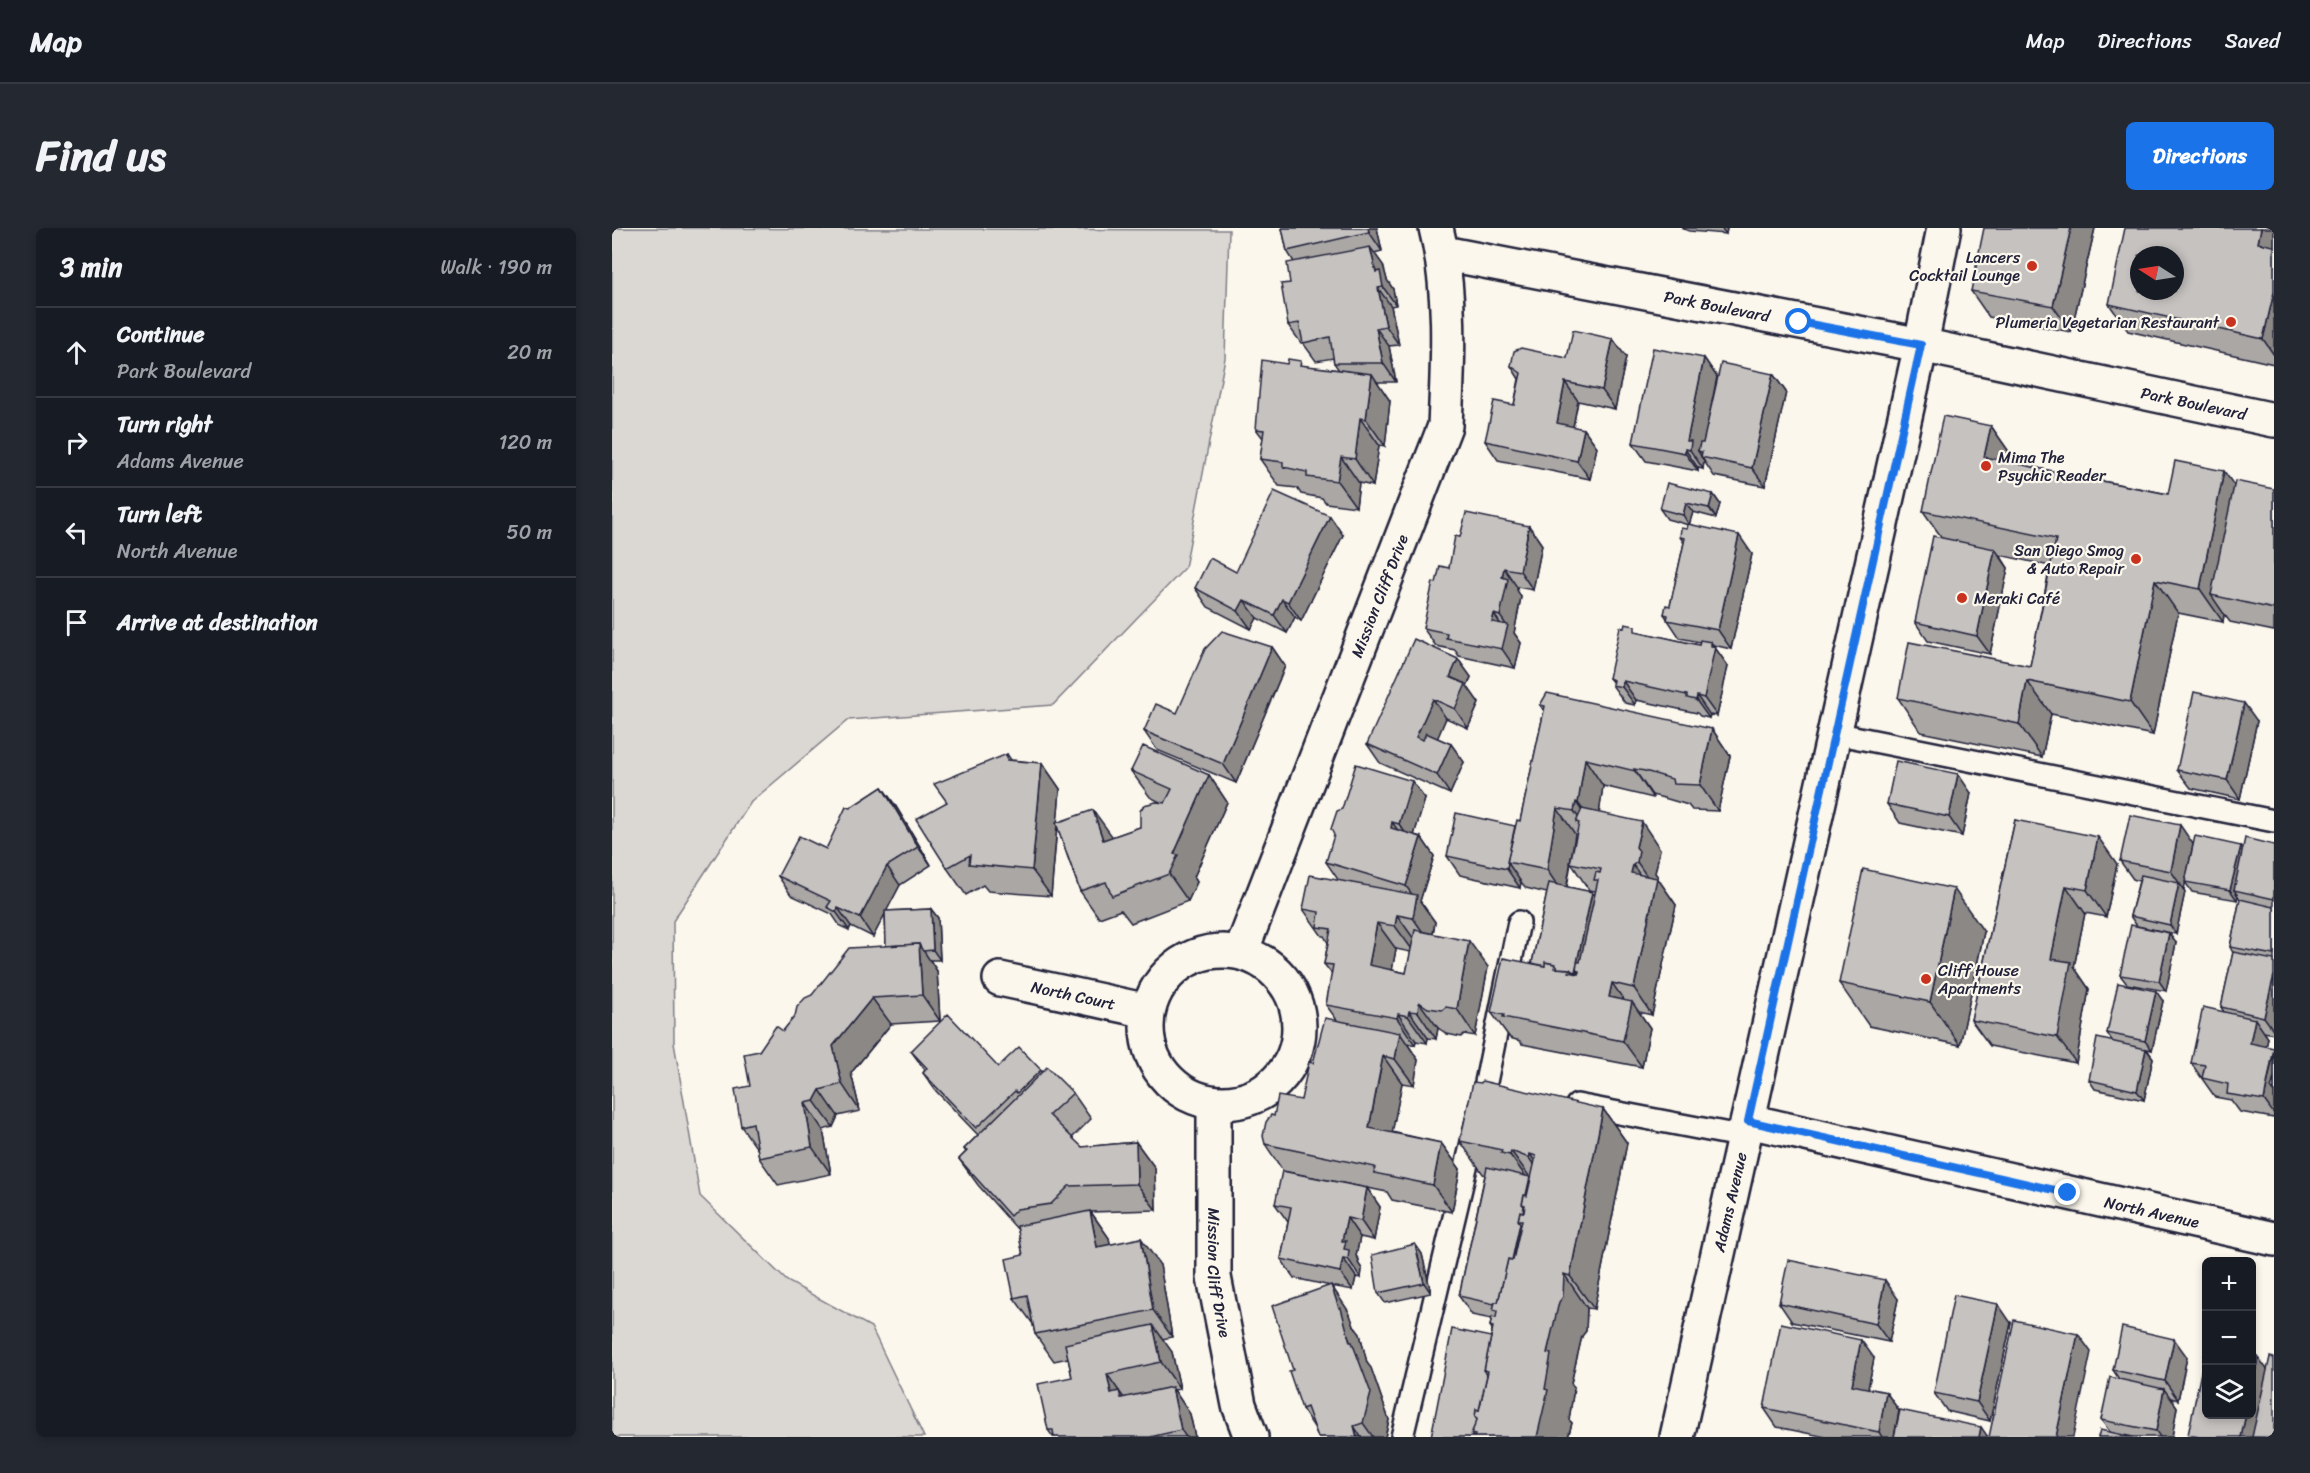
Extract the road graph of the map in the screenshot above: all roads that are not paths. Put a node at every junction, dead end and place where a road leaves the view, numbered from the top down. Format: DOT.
graph roads {
  1 [pos="1944,228"];
  2 [pos="1439,240"];
  3 [pos="1921,345"];
  4 [pos="2274,420"];
  5 [pos="1834,733"];
  6 [pos="2274,820"];
  7 [pos="1519,922"];
  8 [pos="1241,952"];
  9 [pos="1000,979"];
  10 [pos="1148,1011"];
  11 [pos="1485,1087"];
  12 [pos="1508,1091"];
  13 [pos="1552,1100"];
  14 [pos="1214,1105"];
  15 [pos="1746,1129"];
  16 [pos="2274,1239"];
  17 [pos="1251,1437"];
  18 [pos="1402,1437"];
  19 [pos="1677,1437"];
  1 -- 3 [label="street, Adams Avenue"];
  2 -- 3 [label="street, Park Boulevard"];
  2 -- 8 [label="street, Mission Cliff Drive"];
  3 -- 4 [label="street, Park Boulevard"];
  3 -- 5 [label="street, Adams Avenue"];
  5 -- 6 [label="lane"];
  5 -- 15 [label="street, Adams Avenue"];
  7 -- 11 [label="lane"];
  8 -- 10 [label="street"];
  8 -- 14 [label="street"];
  9 -- 10 [label="street, North Court"];
  10 -- 14 [label="street"];
  11 -- 12 [label="lane"];
  11 -- 18 [label="lane"];
  13 -- 15 [label="lane"];
  14 -- 17 [label="street, Mission Cliff Drive"];
  15 -- 16 [label="street, North Avenue"];
  15 -- 19 [label="street, Adams Avenue"];
}
